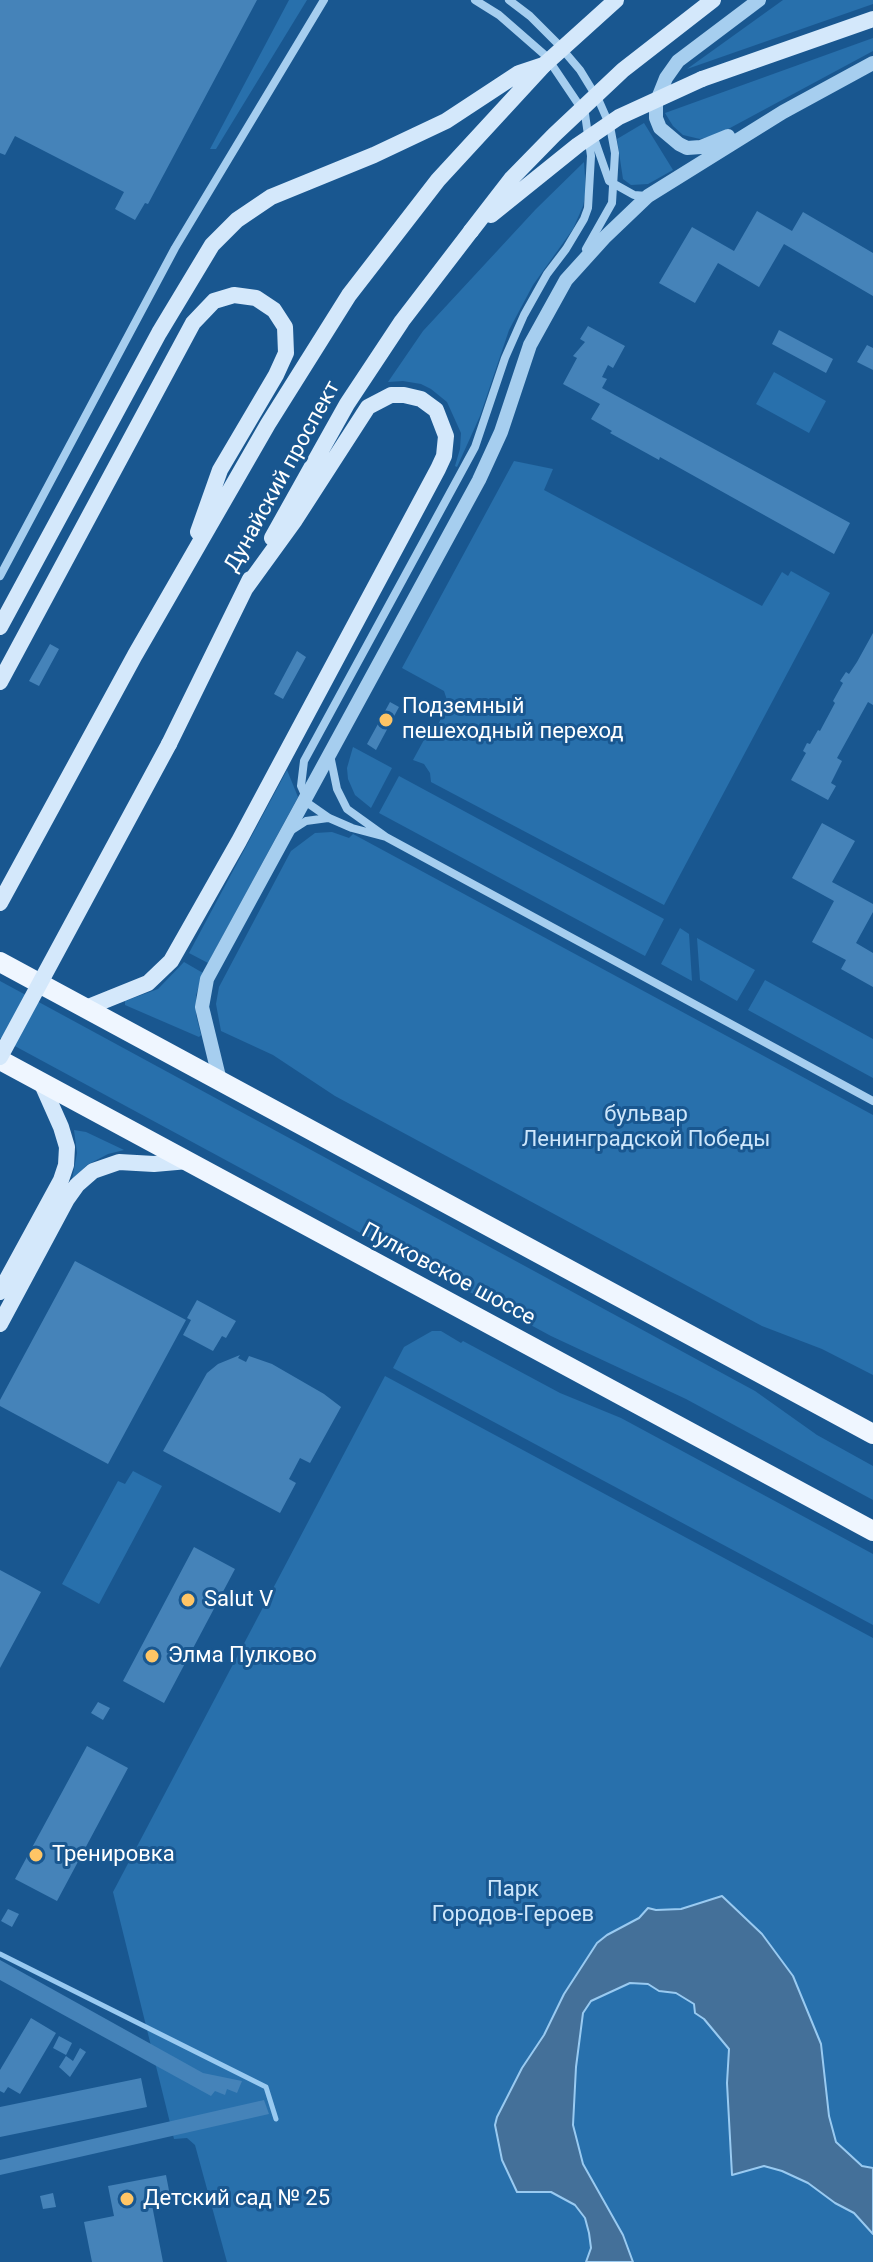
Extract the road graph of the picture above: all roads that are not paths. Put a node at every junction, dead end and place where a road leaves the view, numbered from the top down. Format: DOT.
graph roads {
  1 [pos="324,0"];
  2 [pos="475,0"];
  3 [pos="509,0"];
  4 [pos="616,0"];
  5 [pos="713,0"];
  6 [pos="759,0"];
  7 [pos="873,19"];
  8 [pos="873,63"];
  9 [pos="544,65"];
  10 [pos="783,112"];
  11 [pos="585,114"];
  12 [pos="615,186"];
  13 [pos="648,196"];
  14 [pos="471,231"];
  15 [pos="566,280"];
  16 [pos="184,571"];
  17 [pos="1,572"];
  18 [pos="245,589"];
  19 [pos="3,621"];
  20 [pos="0,682"];
  21 [pos="330,750"];
  22 [pos="304,798"];
  23 [pos="329,818"];
  24 [pos="386,837"];
  25 [pos="282,842"];
  26 [pos="0,903"];
  27 [pos="0,962"];
  28 [pos="86,1008"];
  29 [pos="0,1059"];
  30 [pos="220,1081"];
  31 [pos="41,1082"];
  32 [pos="873,1101"];
  33 [pos="188,1161"];
  34 [pos="0,1292"];
  35 [pos="0,1324"];
  36 [pos="873,1434"];
  37 [pos="873,1531"];
  1 -- 17 [label="street"];
  2 -- 11 [label="street"];
  3 -- 12 [label="street"];
  4 -- 9 [label="main road, Дунайский проспект, bridge"];
  5 -- 14 [label="main road, Дунайский проспект, bridge"];
  6 -- 10 [label="street"];
  7 -- 14 [label="main road, bridge"];
  8 -- 10 [label="street"];
  9 -- 16 [label="main road, Дунайский проспект"];
  9 -- 19 [label="main road"];
  10 -- 13 [label="street"];
  11 -- 12 [label="street"];
  11 -- 22 [label="street"];
  12 -- 13 [label="street"];
  12 -- 15 [label="street"];
  13 -- 15 [label="street"];
  14 -- 18 [label="main road, Дунайский проспект"];
  15 -- 21 [label="street"];
  16 -- 20 [label="main road"];
  16 -- 26 [label="main road, Дунайский проспект"];
  18 -- 28 [label="main road"];
  18 -- 29 [label="main road, Дунайский проспект, bridge"];
  21 -- 22 [label="street"];
  21 -- 24 [label="street"];
  22 -- 23 [label="street"];
  22 -- 25 [label="street"];
  23 -- 24 [label="street"];
  23 -- 25 [label="street"];
  24 -- 32 [label="street"];
  25 -- 30 [label="street"];
  27 -- 28 [label="main road"];
  28 -- 30 [label="main road"];
  29 -- 31 [label="main road, Пулковское шоссе"];
  30 -- 36 [label="main road"];
  31 -- 33 [label="main road, Пулковское шоссе"];
  31 -- 34 [label="main road"];
  33 -- 35 [label="main road"];
  33 -- 37 [label="main road, Пулковское шоссе"];
}
